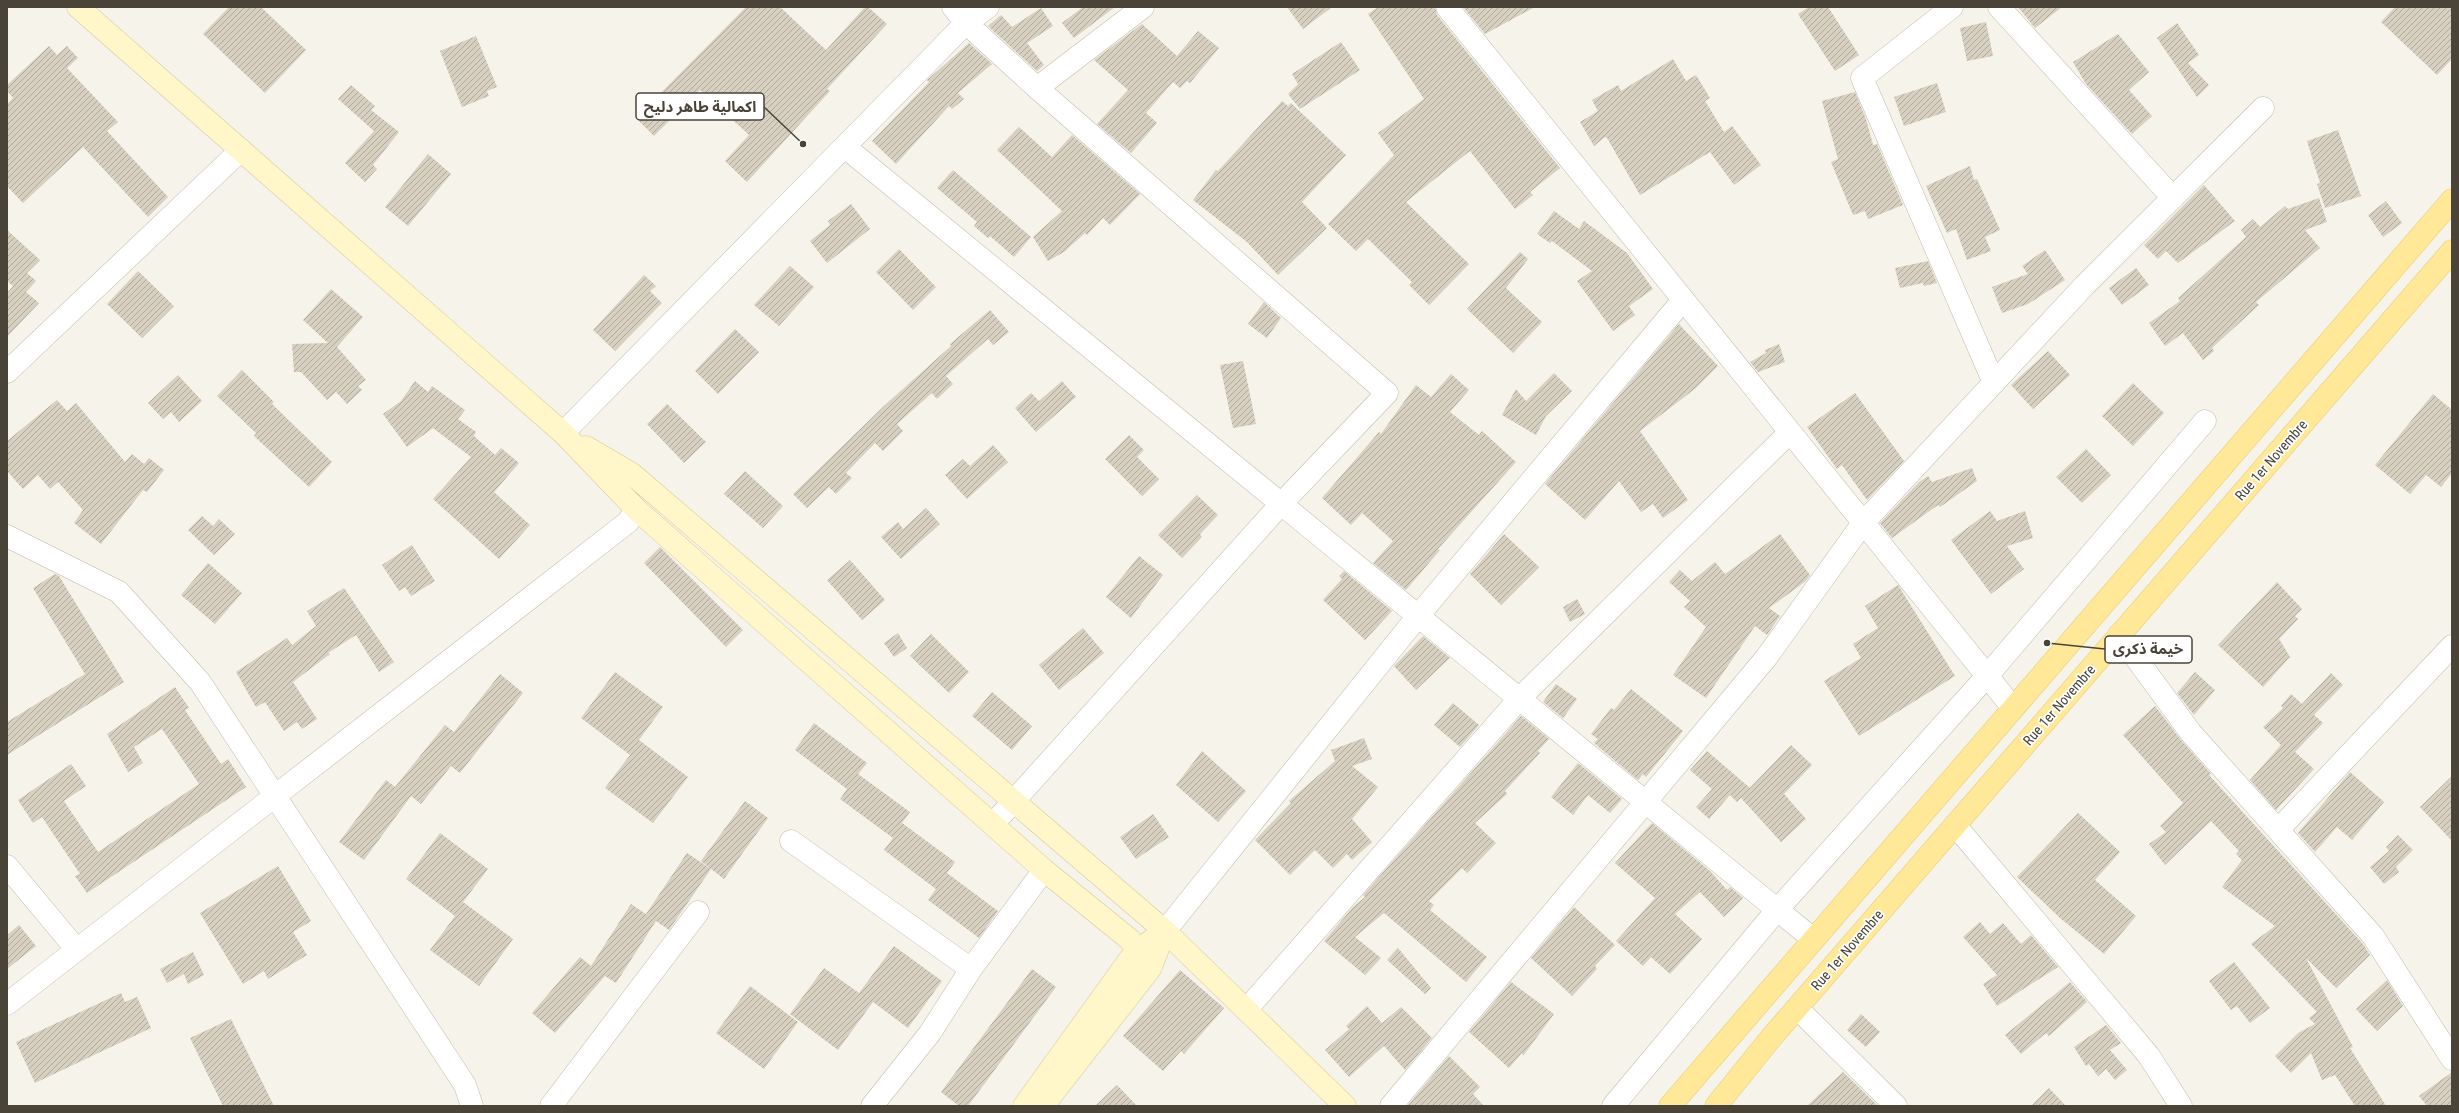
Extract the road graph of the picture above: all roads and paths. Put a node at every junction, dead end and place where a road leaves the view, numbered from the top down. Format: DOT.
graph roads {
  1 [pos="78,7"];
  2 [pos="988,7"];
  3 [pos="1447,7"];
  4 [pos="1952,7"];
  5 [pos="1998,7"];
  6 [pos="1130,11"];
  7 [pos="960,15"];
  8 [pos="1037,88"];
  9 [pos="2262,108"];
  10 [pos="845,147"];
  11 [pos="241,150"];
  12 [pos="2172,198"];
  13 [pos="2452,200"];
  14 [pos="2452,251"];
  15 [pos="1683,300"];
  16 [pos="7,372"];
  17 [pos="1994,383"];
  18 [pos="2205,421"];
  19 [pos="1790,432"];
  20 [pos="563,433"];
  21 [pos="1281,504"];
  22 [pos="636,509"];
  23 [pos="1863,523"];
  24 [pos="7,536"];
  25 [pos="1418,616"];
  26 [pos="2119,635"];
  27 [pos="2452,646"];
  28 [pos="1987,676"];
  29 [pos="1519,699"];
  30 [pos="2013,708"];
  31 [pos="275,798"];
  32 [pos="1014,801"];
  33 [pos="1646,803"];
  34 [pos="993,824"];
  35 [pos="1955,825"];
  36 [pos="2278,830"];
  37 [pos="791,841"];
  38 [pos="7,866"];
  39 [pos="1044,870"];
  40 [pos="1777,910"];
  41 [pos="698,912"];
  42 [pos="1165,931"];
  43 [pos="1813,940"];
  44 [pos="77,950"];
  45 [pos="1145,957"];
  46 [pos="971,969"];
  47 [pos="7,1004"];
  48 [pos="1797,1008"];
  49 [pos="1246,1010"];
  50 [pos="2452,1059"];
  51 [pos="1040,1105"];
  52 [pos="472,1106"];
  53 [pos="551,1106"];
  54 [pos="872,1106"];
  55 [pos="1345,1106"];
  56 [pos="1391,1106"];
  57 [pos="1613,1106"];
  58 [pos="1670,1106"];
  59 [pos="1716,1106"];
  60 [pos="1896,1106"];
  61 [pos="2181,1106"];
  1 -- 11 [label="street"];
  2 -- 7 [label="street"];
  3 -- 15 [label="street"];
  4 -- 17 [label="street"];
  5 -- 12 [label="street"];
  6 -- 8 [label="street"];
  7 -- 8 [label="street"];
  7 -- 10 [label="street"];
  8 -- 21 [label="street"];
  9 -- 12 [label="street"];
  10 -- 20 [label="street"];
  10 -- 21 [label="street"];
  11 -- 16 [label="street"];
  11 -- 20 [label="street"];
  12 -- 17 [label="street"];
  13 -- 30 [label="main road"];
  14 -- 26 [label="main road, Rue 1er Novembre"];
  15 -- 19 [label="street"];
  15 -- 25 [label="street"];
  17 -- 23 [label="street"];
  18 -- 28 [label="street"];
  19 -- 23 [label="street"];
  19 -- 29 [label="street"];
  20 -- 22 [label="street"];
  20 -- 32 [label="street"];
  21 -- 25 [label="street"];
  21 -- 32 [label="street"];
  22 -- 31 [label="street"];
  22 -- 34 [label="street"];
  23 -- 28 [label="street"];
  23 -- 33 [label="street"];
  24 -- 31 [label="street"];
  25 -- 29 [label="street"];
  25 -- 42 [label="street"];
  26 -- 35 [label="main road, Rue 1er Novembre"];
  26 -- 36 [label="street"];
  27 -- 36 [label="street"];
  28 -- 30 [label="street"];
  28 -- 40 [label="street"];
  29 -- 33 [label="street"];
  29 -- 49 [label="street"];
  30 -- 43 [label="main road"];
  31 -- 44 [label="street"];
  31 -- 52 [label="street"];
  32 -- 34 [label="street"];
  32 -- 42 [label="street"];
  33 -- 40 [label="street"];
  33 -- 56 [label="street"];
  34 -- 39 [label="street"];
  35 -- 48 [label="main road, Rue 1er Novembre"];
  35 -- 61 [label="street"];
  36 -- 50 [label="street"];
  37 -- 46 [label="street"];
  38 -- 44 [label="street"];
  39 -- 45 [label="street"];
  39 -- 46 [label="street"];
  40 -- 43 [label="street"];
  40 -- 57 [label="street"];
  41 -- 53 [label="street"];
  42 -- 45 [label="street"];
  42 -- 49 [label="street"];
  43 -- 58 [label="main road"];
  44 -- 47 [label="street"];
  45 -- 51 [label="street"];
  46 -- 54 [label="street"];
  48 -- 59 [label="main road, Rue 1er Novembre"];
  48 -- 60 [label="street"];
  49 -- 55 [label="street"];
}
